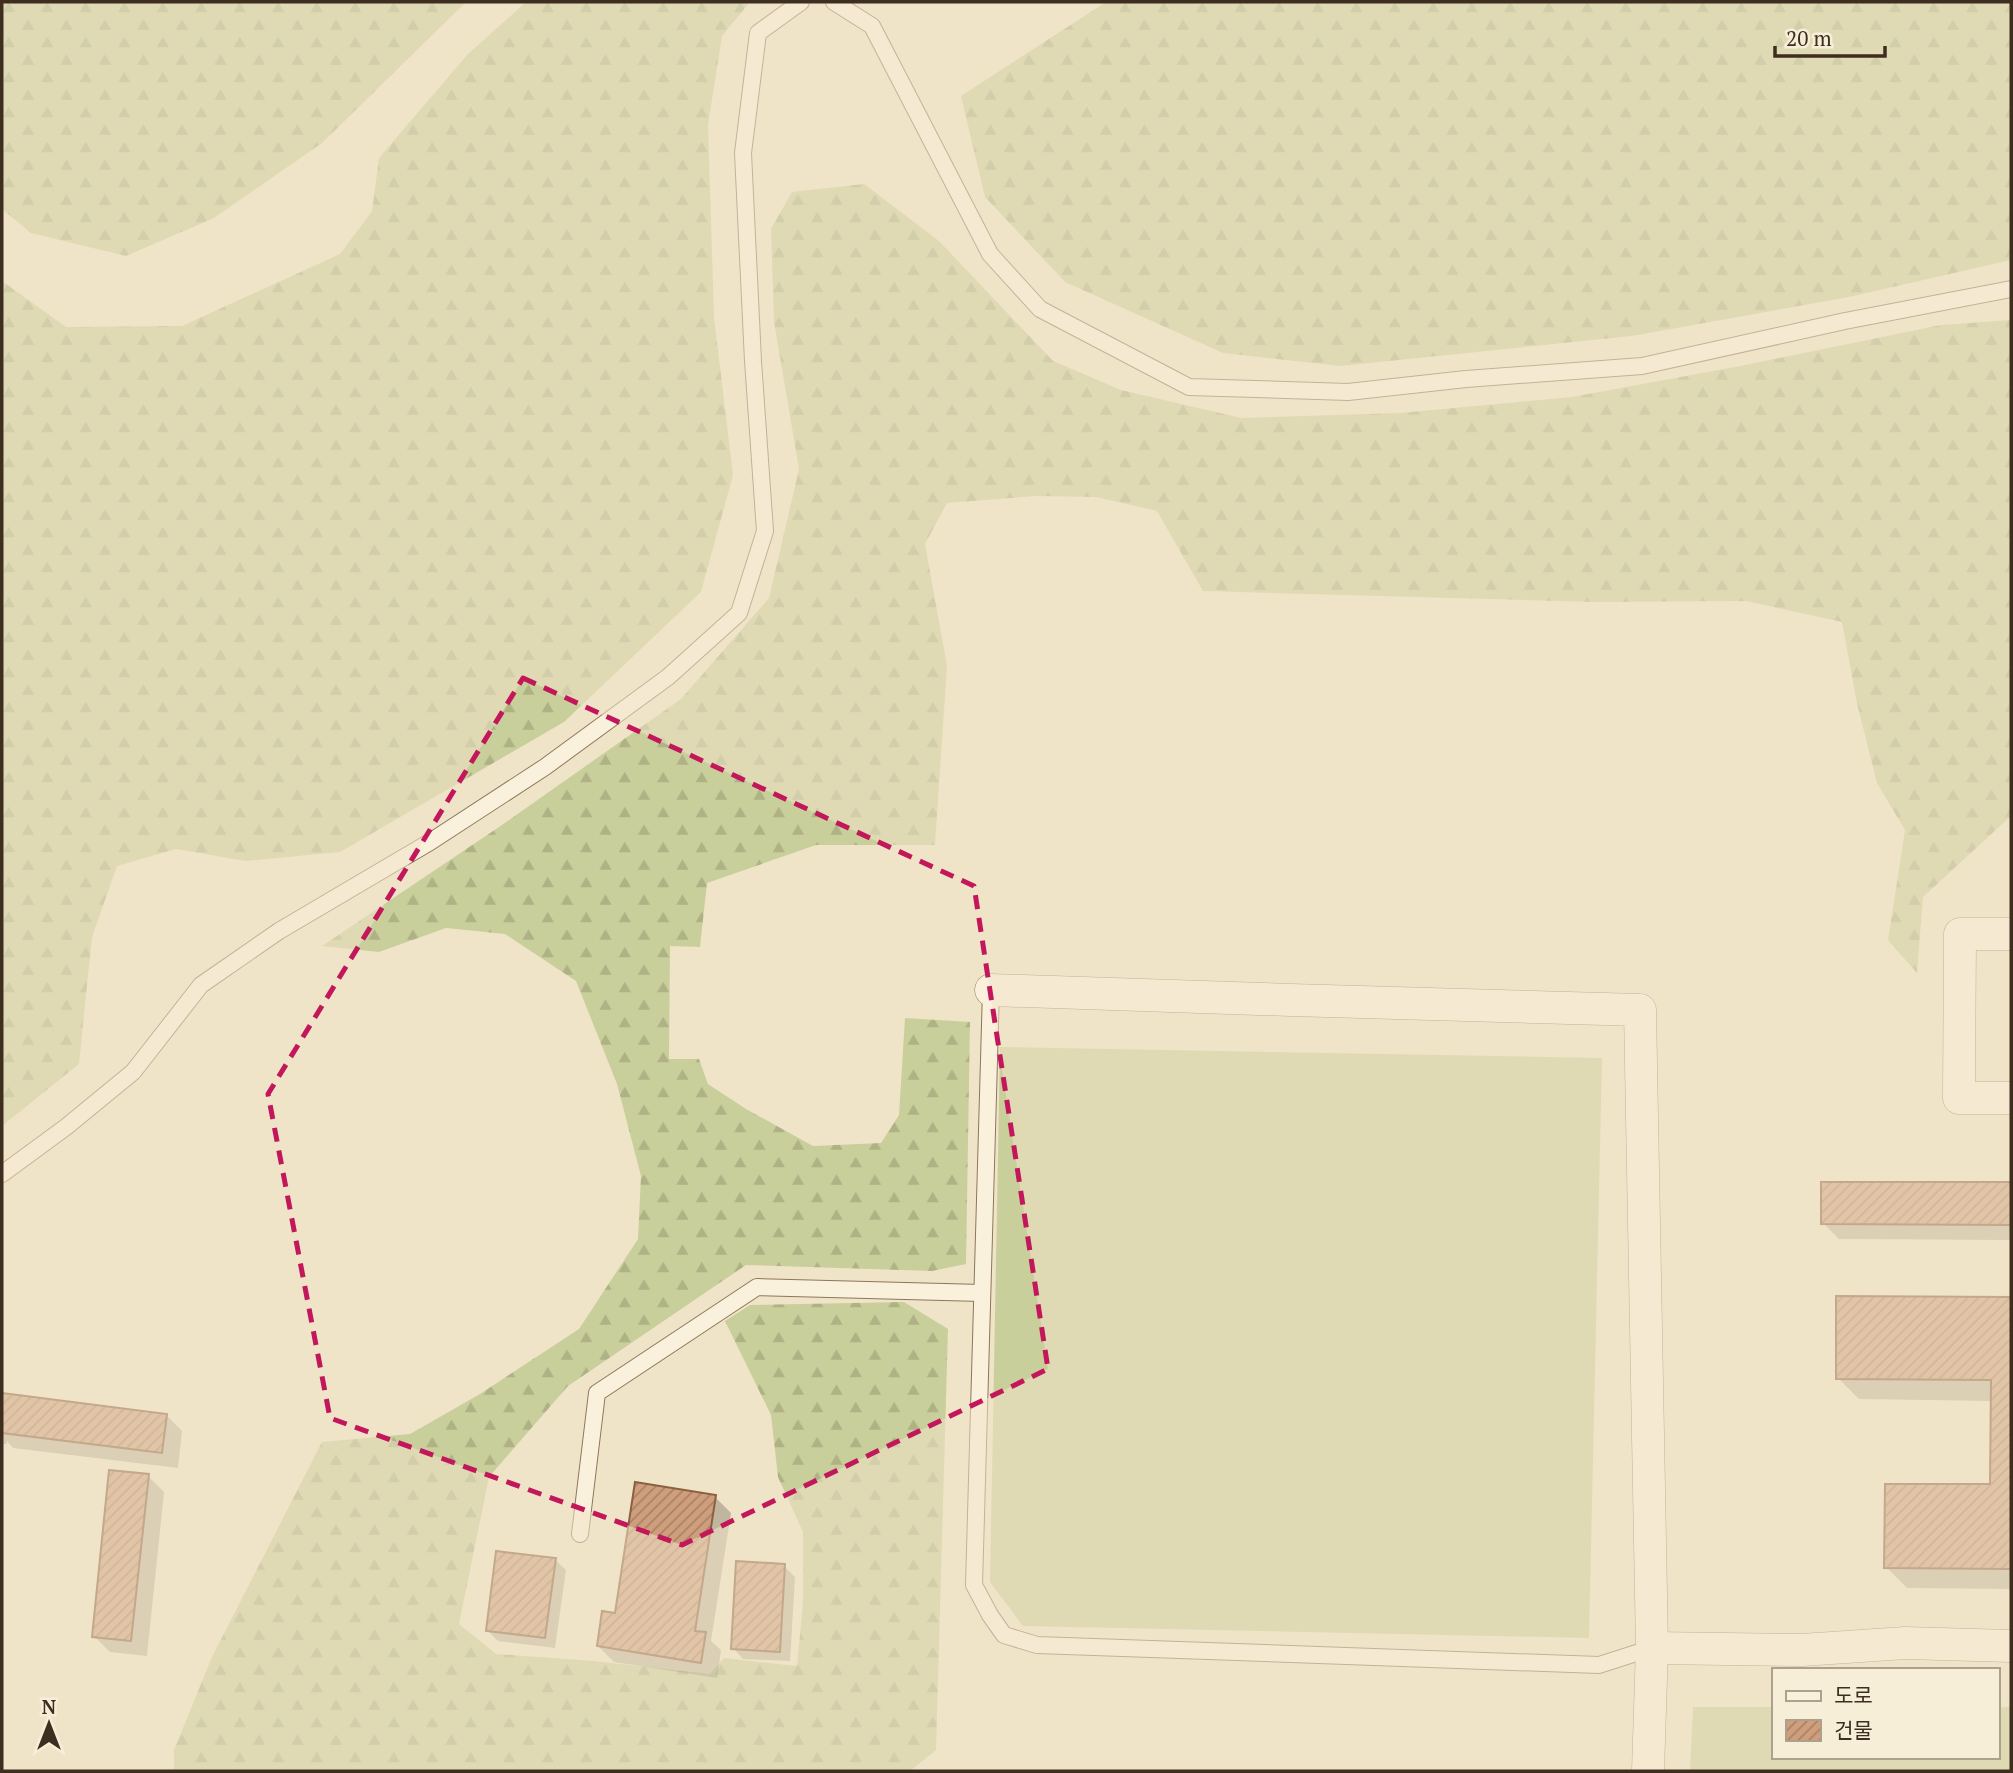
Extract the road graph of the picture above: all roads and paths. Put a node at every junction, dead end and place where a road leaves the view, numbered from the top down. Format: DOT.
graph roads {
  1 [pos="801,2"];
  2 [pos="834,2"];
  3 [pos="2011,289"];
  4 [pos="2011,934"];
  5 [pos="991,989"];
  6 [pos="2011,1098"];
  7 [pos="2,1174"];
  8 [pos="982,1293"];
  9 [pos="580,1534"];
  10 [pos="2011,1646"];
  11 [pos="1652,1648"];
  12 [pos="1648,1771"];
  1 -- 7 [label="lane"];
  2 -- 3 [label="lane"];
  4 -- 6 [label="street"];
  5 -- 8 [label="lane"];
  5 -- 11 [label="street"];
  8 -- 9 [label="lane"];
  8 -- 11 [label="lane"];
  10 -- 11 [label="street"];
  11 -- 12 [label="street"];
}
